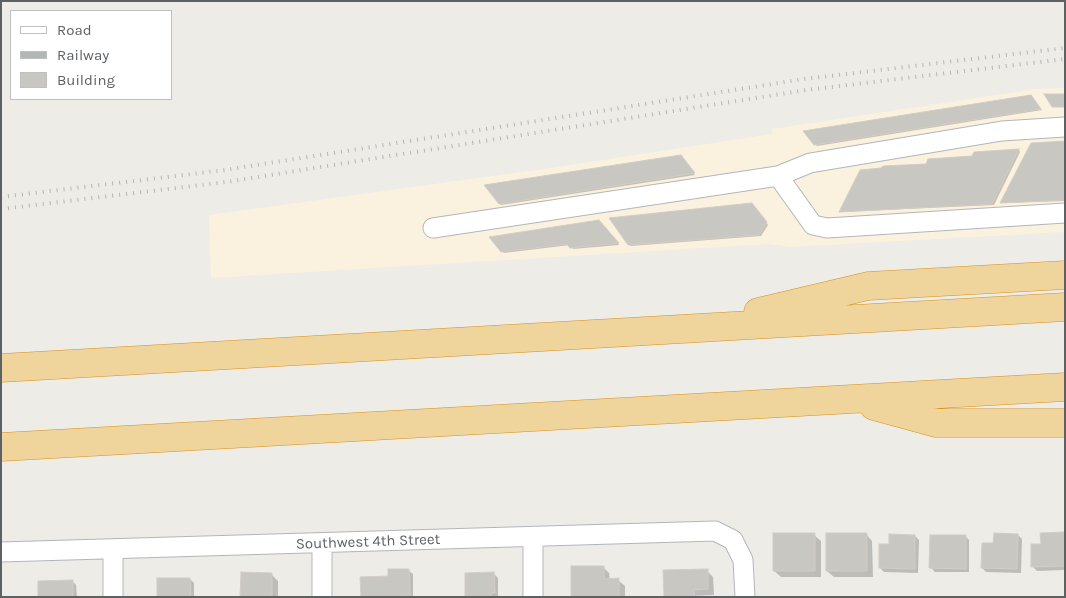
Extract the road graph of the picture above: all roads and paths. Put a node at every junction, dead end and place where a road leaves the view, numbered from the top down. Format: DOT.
graph roads {
  1 [pos="1065,127"];
  2 [pos="778,176"];
  3 [pos="1065,213"];
  4 [pos="433,228"];
  5 [pos="1065,275"];
  6 [pos="1065,307"];
  7 [pos="691,329"];
  8 [pos="1,368"];
  9 [pos="1065,387"];
  10 [pos="851,399"];
  11 [pos="1065,423"];
  12 [pos="1,447"];
  13 [pos="533,538"];
  14 [pos="322,543"];
  15 [pos="113,549"];
  16 [pos="1,552"];
  17 [pos="113,597"];
  18 [pos="322,597"];
  19 [pos="533,597"];
  20 [pos="745,597"];
  1 -- 2 [label="street"];
  2 -- 3 [label="street"];
  2 -- 4 [label="street"];
  5 -- 7 [label="highway"];
  6 -- 7 [label="highway"];
  7 -- 8 [label="highway"];
  9 -- 10 [label="highway"];
  10 -- 11 [label="highway"];
  10 -- 12 [label="highway"];
  13 -- 14 [label="street, Southwest 4th Street"];
  13 -- 19 [label="street"];
  13 -- 20 [label="street, Southwest 4th Street"];
  14 -- 15 [label="street, Southwest 4th Street"];
  14 -- 18 [label="street"];
  15 -- 16 [label="street, Southwest 4th Street"];
  15 -- 17 [label="street"];
}
